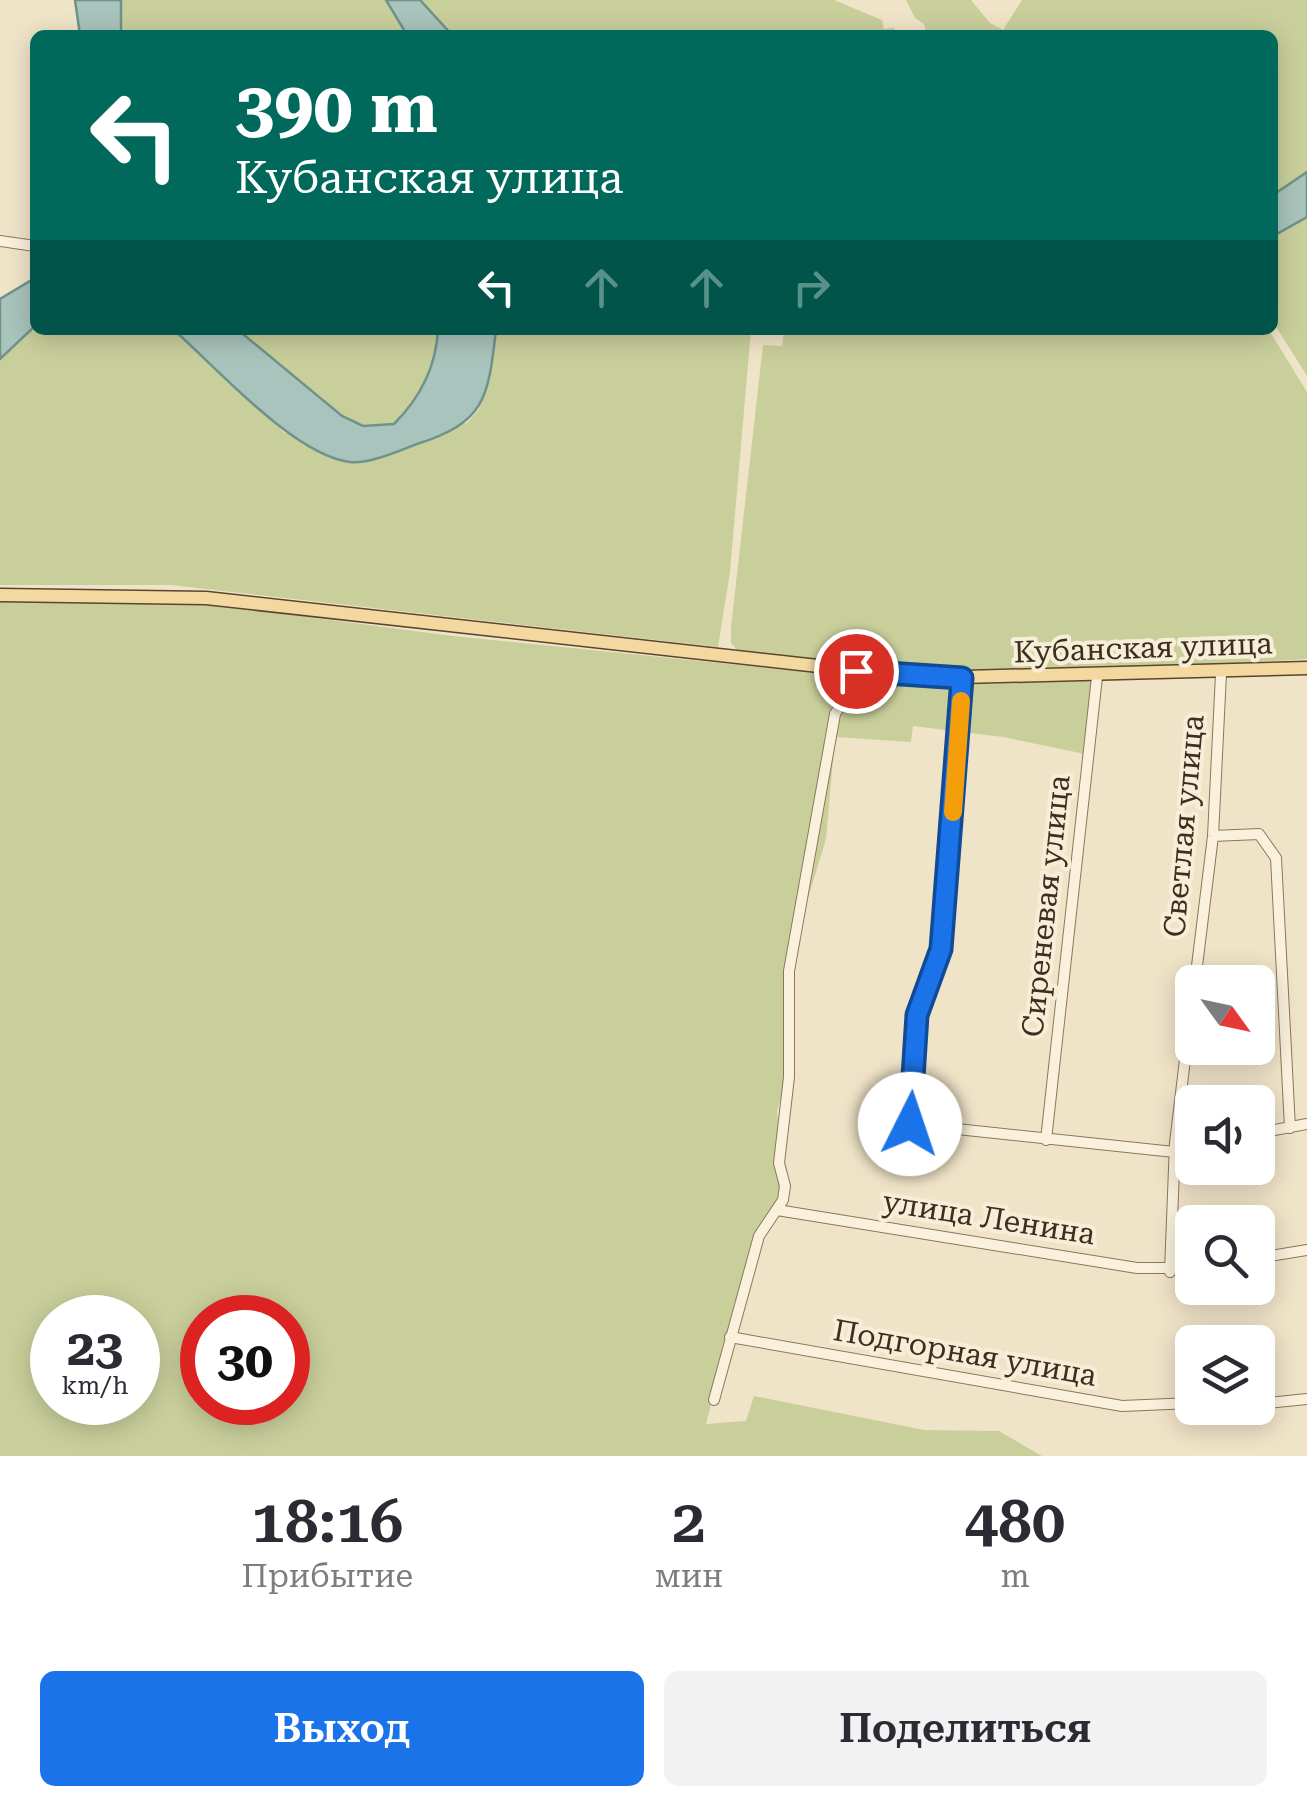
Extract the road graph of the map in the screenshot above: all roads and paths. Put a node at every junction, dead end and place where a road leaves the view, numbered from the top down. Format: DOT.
graph roads {
  1 [pos="0,241"];
  2 [pos="30,245"];
  3 [pos="0,595"];
  4 [pos="1307,668"];
  5 [pos="1222,674"];
  6 [pos="894,675"];
  7 [pos="1097,677"];
  8 [pos="962,678"];
  9 [pos="1213,836"];
  10 [pos="1197,965"];
  11 [pos="1184,1065"];
  12 [pos="1307,1124"];
  13 [pos="1290,1128"];
  14 [pos="1275,1130"];
  15 [pos="1046,1140"];
  16 [pos="1174,1148"];
  17 [pos="777,1210"];
  18 [pos="1307,1250"];
  19 [pos="1275,1255"];
  20 [pos="1175,1271"];
  21 [pos="1170,1272"];
  22 [pos="730,1337"];
  23 [pos="1307,1398"];
  24 [pos="714,1400"];
  25 [pos="1275,1402"];
  26 [pos="1175,1403"];
  1 -- 2 [label="street"];
  3 -- 6 [label="main road, Кубанская улица"];
  4 -- 5 [label="main road, Кубанская улица"];
  5 -- 7 [label="main road, Кубанская улица"];
  5 -- 9 [label="street, Светлая улица"];
  6 -- 8 [label="main road, Кубанская улица"];
  6 -- 17 [label="street"];
  7 -- 8 [label="main road, Кубанская улица"];
  7 -- 15 [label="street, Сиреневая улица"];
  8 -- 15 [label="street"];
  9 -- 10 [label="street, Светлая улица"];
  9 -- 13 [label="street"];
  11 -- 16 [label="street"];
  12 -- 13 [label="street"];
  13 -- 14 [label="street"];
  15 -- 16 [label="street"];
  16 -- 21 [label="street"];
  17 -- 21 [label="street, улица Ленина"];
  17 -- 22 [label="street"];
  18 -- 19 [label="street"];
  20 -- 21 [label="street, улица Ленина"];
  22 -- 24 [label="street"];
  22 -- 26 [label="street, Подгорная улица"];
  23 -- 25 [label="street"];
}
